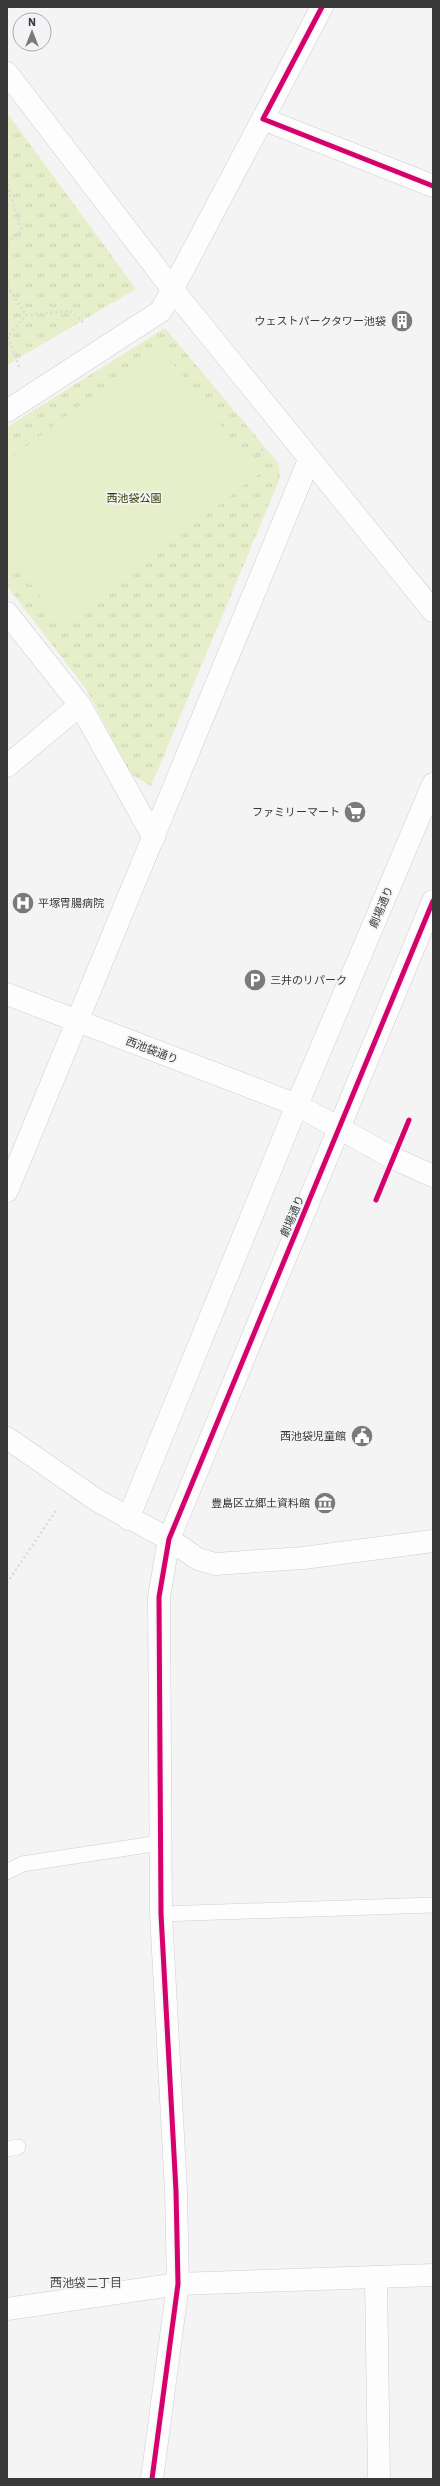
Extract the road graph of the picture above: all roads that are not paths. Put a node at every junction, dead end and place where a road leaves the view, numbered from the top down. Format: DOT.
graph roads {
  1 [pos="322,7"];
  2 [pos="7,73"];
  3 [pos="263,119"];
  4 [pos="433,186"];
  5 [pos="173,290"];
  6 [pos="7,410"];
  7 [pos="309,460"];
  8 [pos="433,611"];
  9 [pos="7,613"];
  10 [pos="80,706"];
  11 [pos="7,766"];
  12 [pos="433,784"];
  13 [pos="154,838"];
  14 [pos="433,901"];
  15 [pos="7,994"];
  16 [pos="76,1022"];
  17 [pos="297,1105"];
  18 [pos="340,1128"];
  19 [pos="433,1176"];
  20 [pos="7,1191"];
  21 [pos="7,1438"];
  22 [pos="128,1519"];
  23 [pos="169,1539"];
  24 [pos="433,1541"];
  25 [pos="160,1843"];
  26 [pos="7,1872"];
  27 [pos="433,1905"];
  28 [pos="161,1914"];
  29 [pos="433,2275"];
  30 [pos="376,2277"];
  31 [pos="178,2284"];
  32 [pos="7,2310"];
  33 [pos="152,2479"];
  34 [pos="379,2479"];
  1 -- 3 [label="street"];
  2 -- 5 [label="street"];
  3 -- 4 [label="street"];
  3 -- 5 [label="street"];
  5 -- 6 [label="street"];
  5 -- 7 [label="street"];
  7 -- 8 [label="street"];
  7 -- 13 [label="street"];
  9 -- 10 [label="street"];
  10 -- 11 [label="street"];
  10 -- 13 [label="street"];
  12 -- 17 [label="street, 劇場通り"];
  13 -- 16 [label="street"];
  14 -- 18 [label="street, 劇場通り"];
  15 -- 16 [label="street, 西池袋通り"];
  16 -- 17 [label="street, 西池袋通り"];
  16 -- 20 [label="street"];
  17 -- 18 [label="street, 西池袋通り"];
  17 -- 22 [label="street, 劇場通り"];
  18 -- 19 [label="street, 西池袋通り"];
  18 -- 23 [label="street, 劇場通り"];
  21 -- 22 [label="street"];
  22 -- 23 [label="street"];
  23 -- 24 [label="street"];
  23 -- 25 [label="street, 劇場通り"];
  25 -- 26 [label="lane"];
  25 -- 28 [label="street, 劇場通り"];
  27 -- 28 [label="lane"];
  28 -- 31 [label="street, 劇場通り"];
  29 -- 30 [label="street"];
  30 -- 31 [label="street"];
  30 -- 34 [label="street"];
  31 -- 32 [label="street"];
  31 -- 33 [label="street, 劇場通り"];
}
